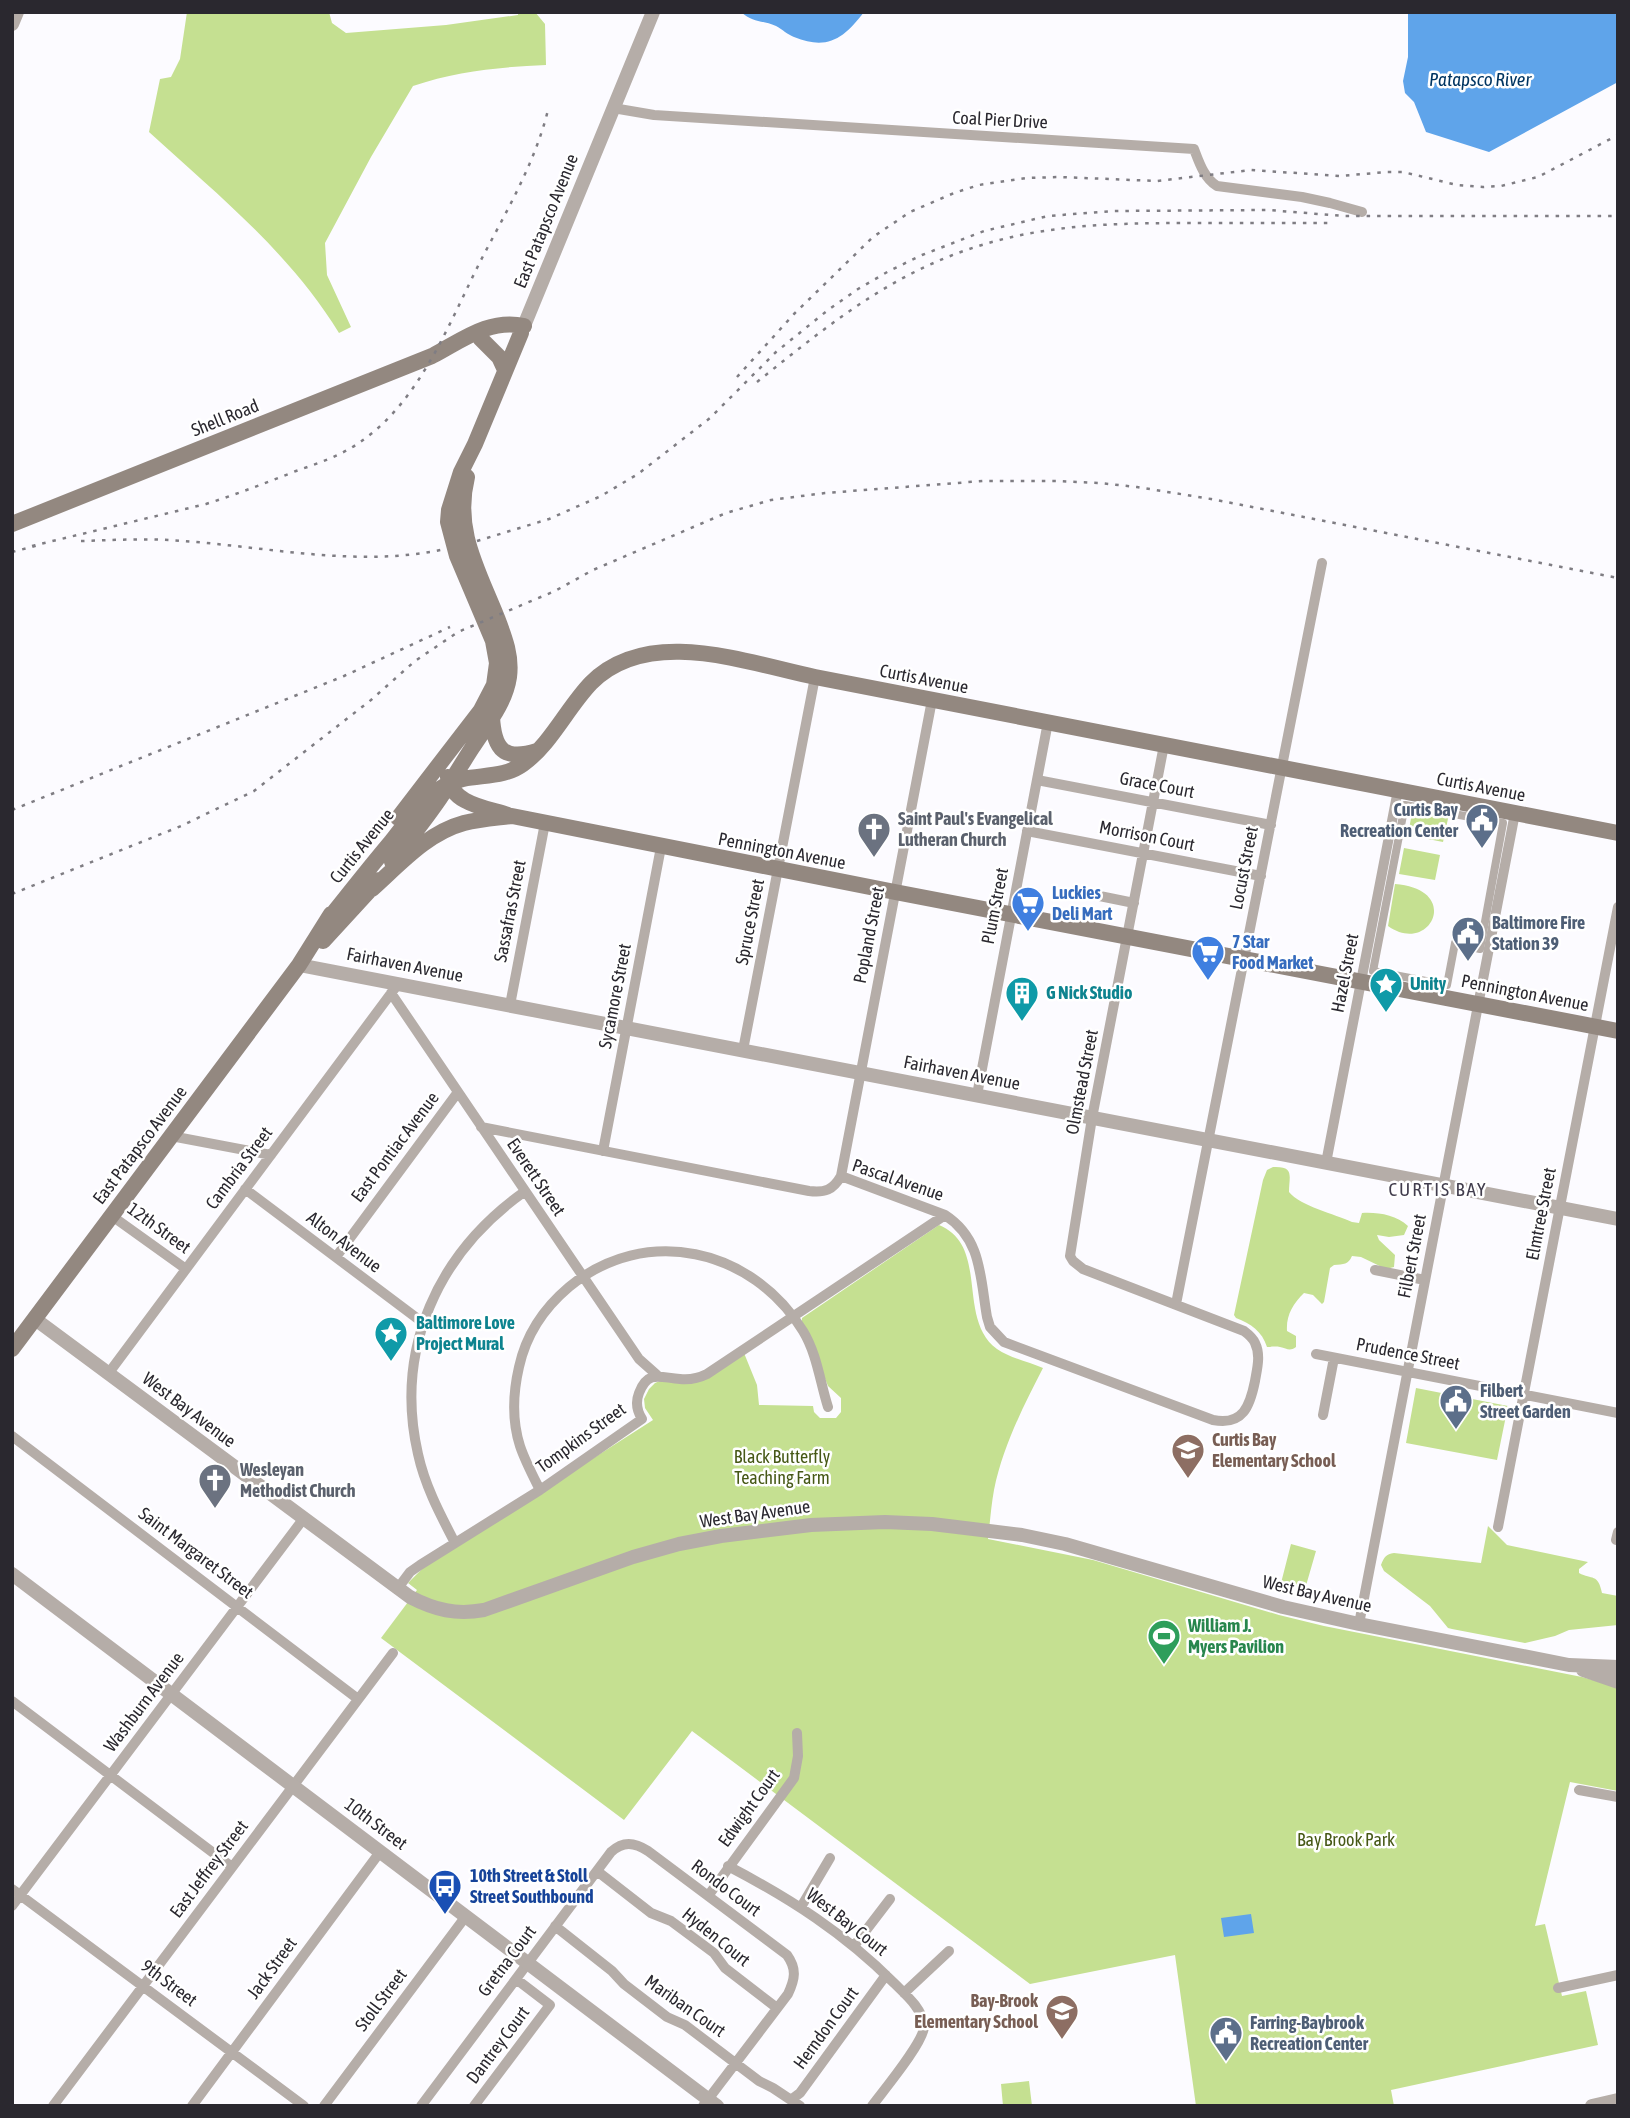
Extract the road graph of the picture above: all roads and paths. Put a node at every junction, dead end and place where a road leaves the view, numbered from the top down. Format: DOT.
graph roads {
  1 [pos="17,12"];
  2 [pos="653,12"];
  3 [pos="12,24"];
  4 [pos="613,108"];
  5 [pos="1362,212"];
  6 [pos="522,330"];
  7 [pos="480,338"];
  8 [pos="450,346"];
  9 [pos="505,370"];
  10 [pos="12,524"];
  11 [pos="1321,563"];
  12 [pos="815,677"];
  13 [pos="932,700"];
  14 [pos="487,714"];
  15 [pos="1048,722"];
  16 [pos="1164,745"];
  17 [pos="537,751"];
  18 [pos="1282,768"];
  19 [pos="1037,780"];
  20 [pos="449,784"];
  21 [pos="1398,790"];
  22 [pos="1153,802"];
  23 [pos="1515,813"];
  24 [pos="512,816"];
  25 [pos="545,824"];
  26 [pos="1270,825"];
  27 [pos="1027,831"];
  28 [pos="1618,833"];
  29 [pos="661,847"];
  30 [pos="1143,853"];
  31 [pos="778,870"];
  32 [pos="1261,876"];
  33 [pos="372,889"];
  34 [pos="1075,891"];
  35 [pos="895,892"];
  36 [pos="1134,902"];
  37 [pos="1618,908"];
  38 [pos="1011,915"];
  39 [pos="327,921"];
  40 [pos="1127,937"];
  41 [pos="1244,959"];
  42 [pos="299,965"];
  43 [pos="1367,976"];
  44 [pos="394,989"];
  45 [pos="1478,1004"];
  46 [pos="509,1005"];
  47 [pos="1595,1027"];
  48 [pos="627,1028"];
  49 [pos="1618,1031"];
  50 [pos="743,1050"];
  51 [pos="860,1073"];
  52 [pos="458,1093"];
  53 [pos="976,1095"];
  54 [pos="1092,1118"];
  55 [pos="481,1127"];
  56 [pos="171,1136"];
  57 [pos="1209,1140"];
  58 [pos="603,1151"];
  59 [pos="271,1155"];
  60 [pos="1326,1163"];
  61 [pos="841,1177"];
  62 [pos="1443,1185"];
  63 [pos="245,1189"];
  64 [pos="524,1192"];
  65 [pos="1560,1208"];
  66 [pos="945,1215"];
  67 [pos="112,1216"];
  68 [pos="1618,1219"];
  69 [pos="336,1257"];
  70 [pos="186,1269"];
  71 [pos="1375,1270"];
  72 [pos="582,1276"];
  73 [pos="1425,1280"];
  74 [pos="1176,1304"];
  75 [pos="792,1317"];
  76 [pos="35,1319"];
  77 [pos="422,1322"];
  78 [pos="12,1349"];
  79 [pos="1316,1354"];
  80 [pos="1334,1358"];
  81 [pos="1407,1372"];
  82 [pos="108,1374"];
  83 [pos="657,1376"];
  84 [pos="1523,1394"];
  85 [pos="828,1407"];
  86 [pos="1618,1413"];
  87 [pos="1323,1415"];
  88 [pos="12,1436"];
  89 [pos="540,1490"];
  90 [pos="304,1518"];
  91 [pos="1498,1527"];
  92 [pos="455,1543"];
  93 [pos="12,1574"];
  94 [pos="398,1588"];
  95 [pos="237,1607"];
  96 [pos="1359,1624"];
  97 [pos="393,1653"];
  98 [pos="1569,1665"];
  99 [pos="1618,1667"];
  100 [pos="1618,1682"];
  101 [pos="172,1694"];
  102 [pos="358,1699"];
  103 [pos="12,1701"];
  104 [pos="797,1733"];
  105 [pos="111,1775"];
  106 [pos="293,1786"];
  107 [pos="1579,1790"];
  108 [pos="1618,1797"];
  109 [pos="625,1843"];
  110 [pos="380,1852"];
  111 [pos="830,1858"];
  112 [pos="728,1866"];
  113 [pos="232,1867"];
  114 [pos="597,1871"];
  115 [pos="16,1892"];
  116 [pos="708,1896"];
  117 [pos="890,1899"];
  118 [pos="12,1906"];
  119 [pos="801,1907"];
  120 [pos="466,1916"];
  121 [pos="555,1926"];
  122 [pos="854,1946"];
  123 [pos="949,1951"];
  124 [pos="528,1963"];
  125 [pos="886,1975"];
  126 [pos="1618,1975"];
  127 [pos="516,1979"];
  128 [pos="143,1986"];
  129 [pos="1558,1988"];
  130 [pos="904,1993"];
  131 [pos="777,2008"];
  132 [pos="232,2052"];
  133 [pos="735,2063"];
  134 [pos="1618,2100"];
  135 [pos="796,2102"];
  136 [pos="709,2104"];
  137 [pos="53,2106"];
  138 [pos="192,2106"];
  139 [pos="304,2106"];
  140 [pos="324,2106"];
  141 [pos="422,2106"];
  142 [pos="474,2106"];
  143 [pos="872,2106"];
  144 [pos="1592,2106"];
  1 -- 3 [label="street"];
  2 -- 4 [label="street, East Patapsco Avenue"];
  4 -- 5 [label="street, Coal Pier Drive"];
  4 -- 6 [label="street, East Patapsco Avenue"];
  6 -- 7 [label="main road, Shell Road"];
  6 -- 8 [label="main road, Shell Road"];
  6 -- 9 [label="main road, East Patapsco Avenue"];
  7 -- 8 [label="main road, Shell Road"];
  7 -- 9 [label="main road"];
  8 -- 10 [label="main road, Shell Road"];
  9 -- 14 [label="main road, East Patapsco Avenue"];
  11 -- 18 [label="street, Locust Street"];
  12 -- 13 [label="main road, Curtis Avenue"];
  12 -- 17 [label="main road, Curtis Avenue"];
  12 -- 31 [label="street, Spruce Street"];
  13 -- 15 [label="main road, Curtis Avenue"];
  13 -- 35 [label="street, Popland Street"];
  14 -- 17 [label="main road"];
  14 -- 20 [label="main road, East Patapsco Avenue"];
  14 -- 39 [label="main road, East Patapsco Avenue"];
  15 -- 16 [label="main road, Curtis Avenue"];
  15 -- 19 [label="street, Plum Street"];
  16 -- 18 [label="main road, Curtis Avenue"];
  16 -- 22 [label="street, Olmstead Street"];
  17 -- 20 [label="main road, Curtis Avenue"];
  18 -- 21 [label="main road, Curtis Avenue"];
  18 -- 26 [label="street, Locust Street"];
  19 -- 22 [label="street, Grace Court"];
  19 -- 27 [label="street, Plum Street"];
  20 -- 24 [label="main road"];
  20 -- 33 [label="main road, East Patapsco Avenue"];
  20 -- 39 [label="main road, Curtis Avenue"];
  21 -- 23 [label="main road, Curtis Avenue"];
  21 -- 43 [label="street, Hazel Street"];
  22 -- 26 [label="street, Grace Court"];
  22 -- 30 [label="street, Olmstead Street"];
  23 -- 28 [label="main road, Curtis Avenue"];
  23 -- 45 [label="street, Filbert Street"];
  24 -- 25 [label="main road, Pennington Avenue"];
  24 -- 33 [label="main road, Pennington Avenue"];
  25 -- 29 [label="main road, Pennington Avenue"];
  25 -- 46 [label="street, Sassafras Street"];
  26 -- 32 [label="street, Locust Street"];
  27 -- 30 [label="street, Morrison Court"];
  27 -- 38 [label="street, Plum Street"];
  29 -- 31 [label="main road, Pennington Avenue"];
  29 -- 48 [label="street, Sycamore Street"];
  30 -- 32 [label="street, Morrison Court"];
  30 -- 36 [label="street, Olmstead Street"];
  31 -- 35 [label="main road, Pennington Avenue"];
  31 -- 50 [label="street, Spruce Street"];
  32 -- 41 [label="street, Locust Street"];
  33 -- 42 [label="main road, East Patapsco Avenue"];
  34 -- 36 [label="street"];
  35 -- 38 [label="main road, Pennington Avenue"];
  35 -- 51 [label="street, Popland Street"];
  36 -- 40 [label="street, Olmstead Street"];
  37 -- 47 [label="street, Elmtree Street"];
  38 -- 40 [label="main road, Pennington Avenue"];
  38 -- 53 [label="street, Plum Street"];
  39 -- 42 [label="main road, East Patapsco Avenue"];
  40 -- 41 [label="main road, Pennington Avenue"];
  40 -- 54 [label="street, Olmstead Street"];
  41 -- 43 [label="main road, Pennington Avenue"];
  41 -- 57 [label="street, Locust Street"];
  42 -- 44 [label="street, Fairhaven Avenue"];
  42 -- 56 [label="main road, East Patapsco Avenue"];
  43 -- 43 [label="street"];
  43 -- 45 [label="main road, Pennington Avenue"];
  43 -- 60 [label="street, Hazel Street"];
  44 -- 46 [label="street, Fairhaven Avenue"];
  44 -- 52 [label="street, Everett Street"];
  44 -- 59 [label="street, Cambria Street"];
  45 -- 47 [label="main road, Pennington Avenue"];
  45 -- 62 [label="street, Filbert Street"];
  46 -- 48 [label="street, Fairhaven Avenue"];
  47 -- 49 [label="main road, Pennington Avenue"];
  47 -- 65 [label="street, Elmtree Street"];
  48 -- 50 [label="street, Fairhaven Avenue"];
  48 -- 58 [label="street, Sycamore Street"];
  50 -- 51 [label="street, Fairhaven Avenue"];
  51 -- 53 [label="street, Fairhaven Avenue"];
  51 -- 61 [label="street, Popland Street"];
  52 -- 55 [label="street, Everett Street"];
  52 -- 69 [label="street, East Pontiac Avenue"];
  53 -- 54 [label="street, Fairhaven Avenue"];
  54 -- 57 [label="street, Fairhaven Avenue"];
  54 -- 74 [label="street, Olmstead Street"];
  55 -- 58 [label="street, Pascal Avenue"];
  55 -- 64 [label="street, Everett Street"];
  56 -- 59 [label="street"];
  56 -- 67 [label="main road, East Patapsco Avenue"];
  57 -- 60 [label="street, Fairhaven Avenue"];
  57 -- 74 [label="street, Locust Street"];
  58 -- 61 [label="street, Pascal Avenue"];
  59 -- 63 [label="street, Cambria Street"];
  60 -- 62 [label="street, Fairhaven Avenue"];
  61 -- 66 [label="street, Pascal Avenue"];
  62 -- 65 [label="street, Fairhaven Avenue"];
  62 -- 73 [label="street, Filbert Street"];
  63 -- 69 [label="street, Alton Avenue"];
  63 -- 70 [label="street, Cambria Street"];
  64 -- 72 [label="street, Everett Street"];
  64 -- 77 [label="street"];
  65 -- 68 [label="street, Fairhaven Avenue"];
  65 -- 84 [label="street, Elmtree Street"];
  66 -- 74 [label="street, Pascal Avenue"];
  66 -- 75 [label="street"];
  67 -- 70 [label="street, 12th Street"];
  67 -- 76 [label="main road, East Patapsco Avenue"];
  69 -- 77 [label="street, Alton Avenue"];
  70 -- 82 [label="street, Cambria Street"];
  71 -- 73 [label="street"];
  72 -- 75 [label="street"];
  72 -- 83 [label="street, Everett Street"];
  72 -- 89 [label="street"];
  73 -- 81 [label="street, Filbert Street"];
  75 -- 83 [label="street"];
  75 -- 85 [label="street"];
  76 -- 78 [label="main road, East Patapsco Avenue"];
  76 -- 82 [label="street, West Bay Avenue"];
  77 -- 92 [label="street"];
  79 -- 80 [label="street, Prudence Street"];
  80 -- 81 [label="street, Prudence Street"];
  80 -- 87 [label="street"];
  81 -- 84 [label="street, Prudence Street"];
  81 -- 96 [label="street, Filbert Street"];
  82 -- 90 [label="street, West Bay Avenue"];
  83 -- 89 [label="street, Tompkins Street"];
  84 -- 86 [label="street, Prudence Street"];
  84 -- 91 [label="street, Elmtree Street"];
  88 -- 95 [label="street, Saint Margaret Street"];
  89 -- 92 [label="street, Tompkins Street"];
  90 -- 94 [label="street, West Bay Avenue"];
  90 -- 95 [label="street, Washburn Avenue"];
  92 -- 94 [label="street, Tompkins Street"];
  93 -- 101 [label="street, 10th Street"];
  94 -- 96 [label="street, West Bay Avenue"];
  95 -- 101 [label="street, Washburn Avenue"];
  95 -- 102 [label="street, Saint Margaret Street"];
  96 -- 98 [label="street, West Bay Avenue"];
  97 -- 102 [label="street, East Jeffrey Street"];
  98 -- 99 [label="street, West Bay Avenue"];
  98 -- 100 [label="street, West Bay Avenue"];
  101 -- 105 [label="street, Washburn Avenue"];
  101 -- 106 [label="street, 10th Street"];
  102 -- 106 [label="street, East Jeffrey Street"];
  103 -- 105 [label="street"];
  104 -- 112 [label="street, Edwight Court"];
  105 -- 113 [label="street"];
  105 -- 115 [label="street, Washburn Avenue"];
  106 -- 110 [label="street, 10th Street"];
  106 -- 113 [label="street, East Jeffrey Street"];
  107 -- 108 [label="street"];
  109 -- 114 [label="street, Gretna Court"];
  109 -- 116 [label="street, Rondo Court"];
  110 -- 120 [label="street, 10th Street"];
  110 -- 132 [label="street, Jack Street"];
  111 -- 119 [label="street"];
  112 -- 116 [label="street, Edwight Court"];
  112 -- 119 [label="street, West Bay Court"];
  113 -- 128 [label="street, East Jeffrey Street"];
  114 -- 121 [label="street, Gretna Court"];
  114 -- 131 [label="street, Hyden Court"];
  115 -- 118 [label="street, Washburn Avenue"];
  115 -- 128 [label="street, 9th Street"];
  116 -- 131 [label="street, Rondo Court"];
  117 -- 122 [label="street"];
  119 -- 122 [label="street, West Bay Court"];
  120 -- 124 [label="street, 10th Street"];
  120 -- 140 [label="street, Stoll Street"];
  121 -- 124 [label="street, Gretna Court"];
  121 -- 133 [label="street, Mariban Court"];
  122 -- 125 [label="street, West Bay Court"];
  123 -- 130 [label="street"];
  124 -- 127 [label="street, Gretna Court"];
  124 -- 136 [label="street, 10th Street"];
  125 -- 130 [label="street, West Bay Court"];
  125 -- 135 [label="street, Herndon Court"];
  126 -- 129 [label="street"];
  127 -- 141 [label="street, Gretna Court"];
  127 -- 142 [label="street, Dantrey Court"];
  128 -- 132 [label="street, 9th Street"];
  128 -- 137 [label="street, East Jeffrey Street"];
  130 -- 143 [label="street, West Bay Court"];
  131 -- 133 [label="street"];
  132 -- 138 [label="street, Jack Street"];
  132 -- 139 [label="street, 9th Street"];
  133 -- 135 [label="street, Mariban Court"];
  133 -- 136 [label="street"];
  134 -- 144 [label="street"];
}
